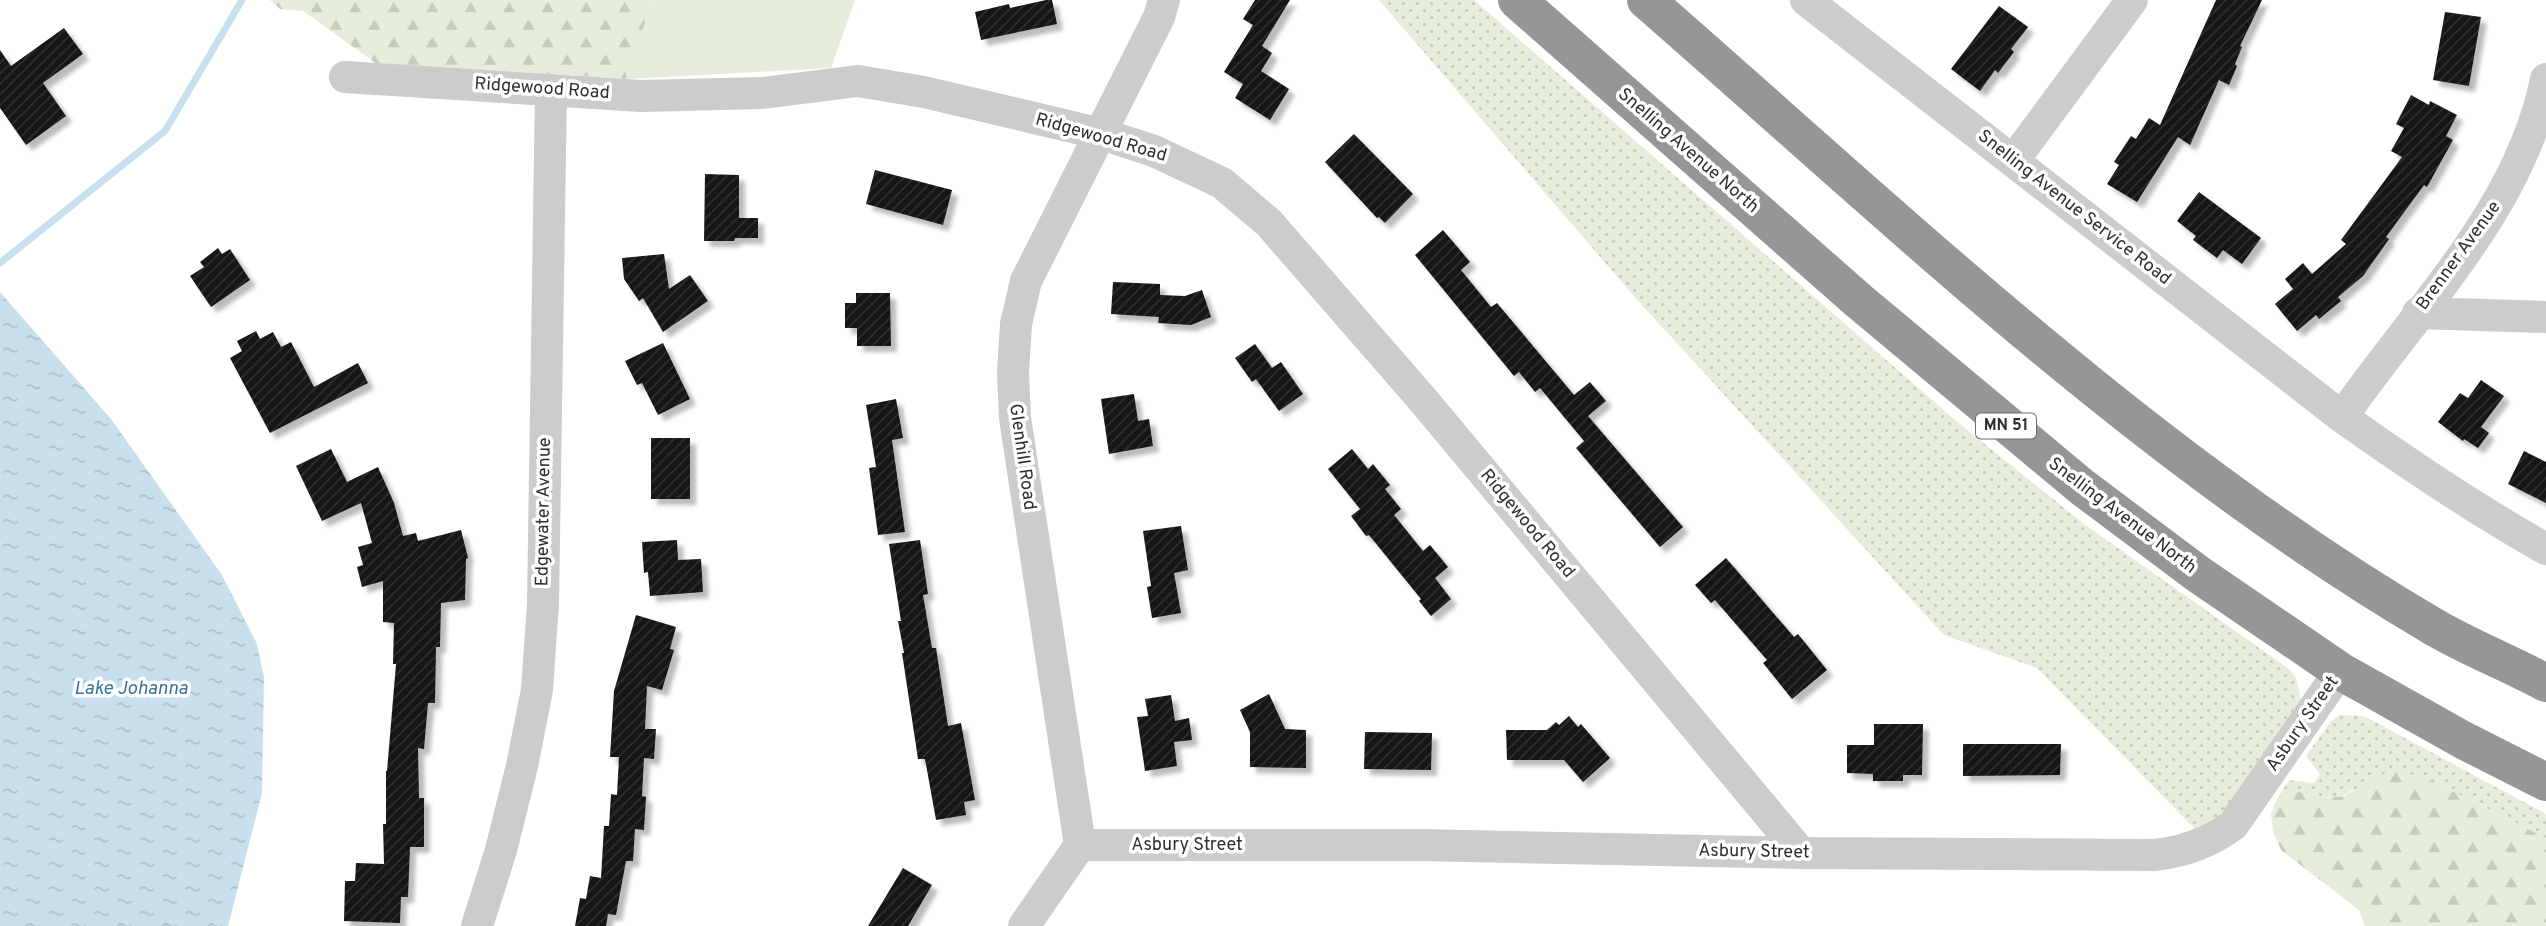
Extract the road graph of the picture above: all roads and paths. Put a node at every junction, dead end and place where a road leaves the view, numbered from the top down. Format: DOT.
graph roads {
  1 [pos="1164,0"];
  2 [pos="1517,0"];
  3 [pos="1646,0"];
  4 [pos="1806,0"];
  5 [pos="2132,0"];
  6 [pos="345,77"];
  7 [pos="2546,79"];
  8 [pos="551,90"];
  9 [pos="1101,134"];
  10 [pos="2013,161"];
  11 [pos="2418,313"];
  12 [pos="2546,317"];
  13 [pos="2342,417"];
  14 [pos="2546,549"];
  15 [pos="2340,671"];
  16 [pos="2546,683"];
  17 [pos="2546,782"];
  18 [pos="1080,845"];
  19 [pos="1801,853"];
  20 [pos="477,926"];
  21 [pos="1024,926"];
  1 -- 9 [label="street, Glenhill Road"];
  2 -- 15 [label="highway, Snelling Avenue North / MN 51"];
  3 -- 16 [label="highway"];
  4 -- 10 [label="street, Snelling Avenue Service Road"];
  5 -- 10 [label="street"];
  6 -- 8 [label="street, Ridgewood Road"];
  7 -- 11 [label="street, Brenner Avenue"];
  8 -- 9 [label="street, Ridgewood Road"];
  8 -- 20 [label="street, Edgewater Avenue"];
  9 -- 18 [label="street, Glenhill Road"];
  9 -- 19 [label="street, Ridgewood Road"];
  10 -- 13 [label="street, Snelling Avenue Service Road"];
  11 -- 12 [label="street"];
  11 -- 13 [label="street, Brenner Avenue"];
  13 -- 14 [label="street, Snelling Avenue Service Road"];
  15 -- 17 [label="highway, Snelling Avenue North / MN 51"];
  15 -- 19 [label="street, Asbury Street"];
  18 -- 19 [label="street, Asbury Street"];
  18 -- 21 [label="street"];
}
